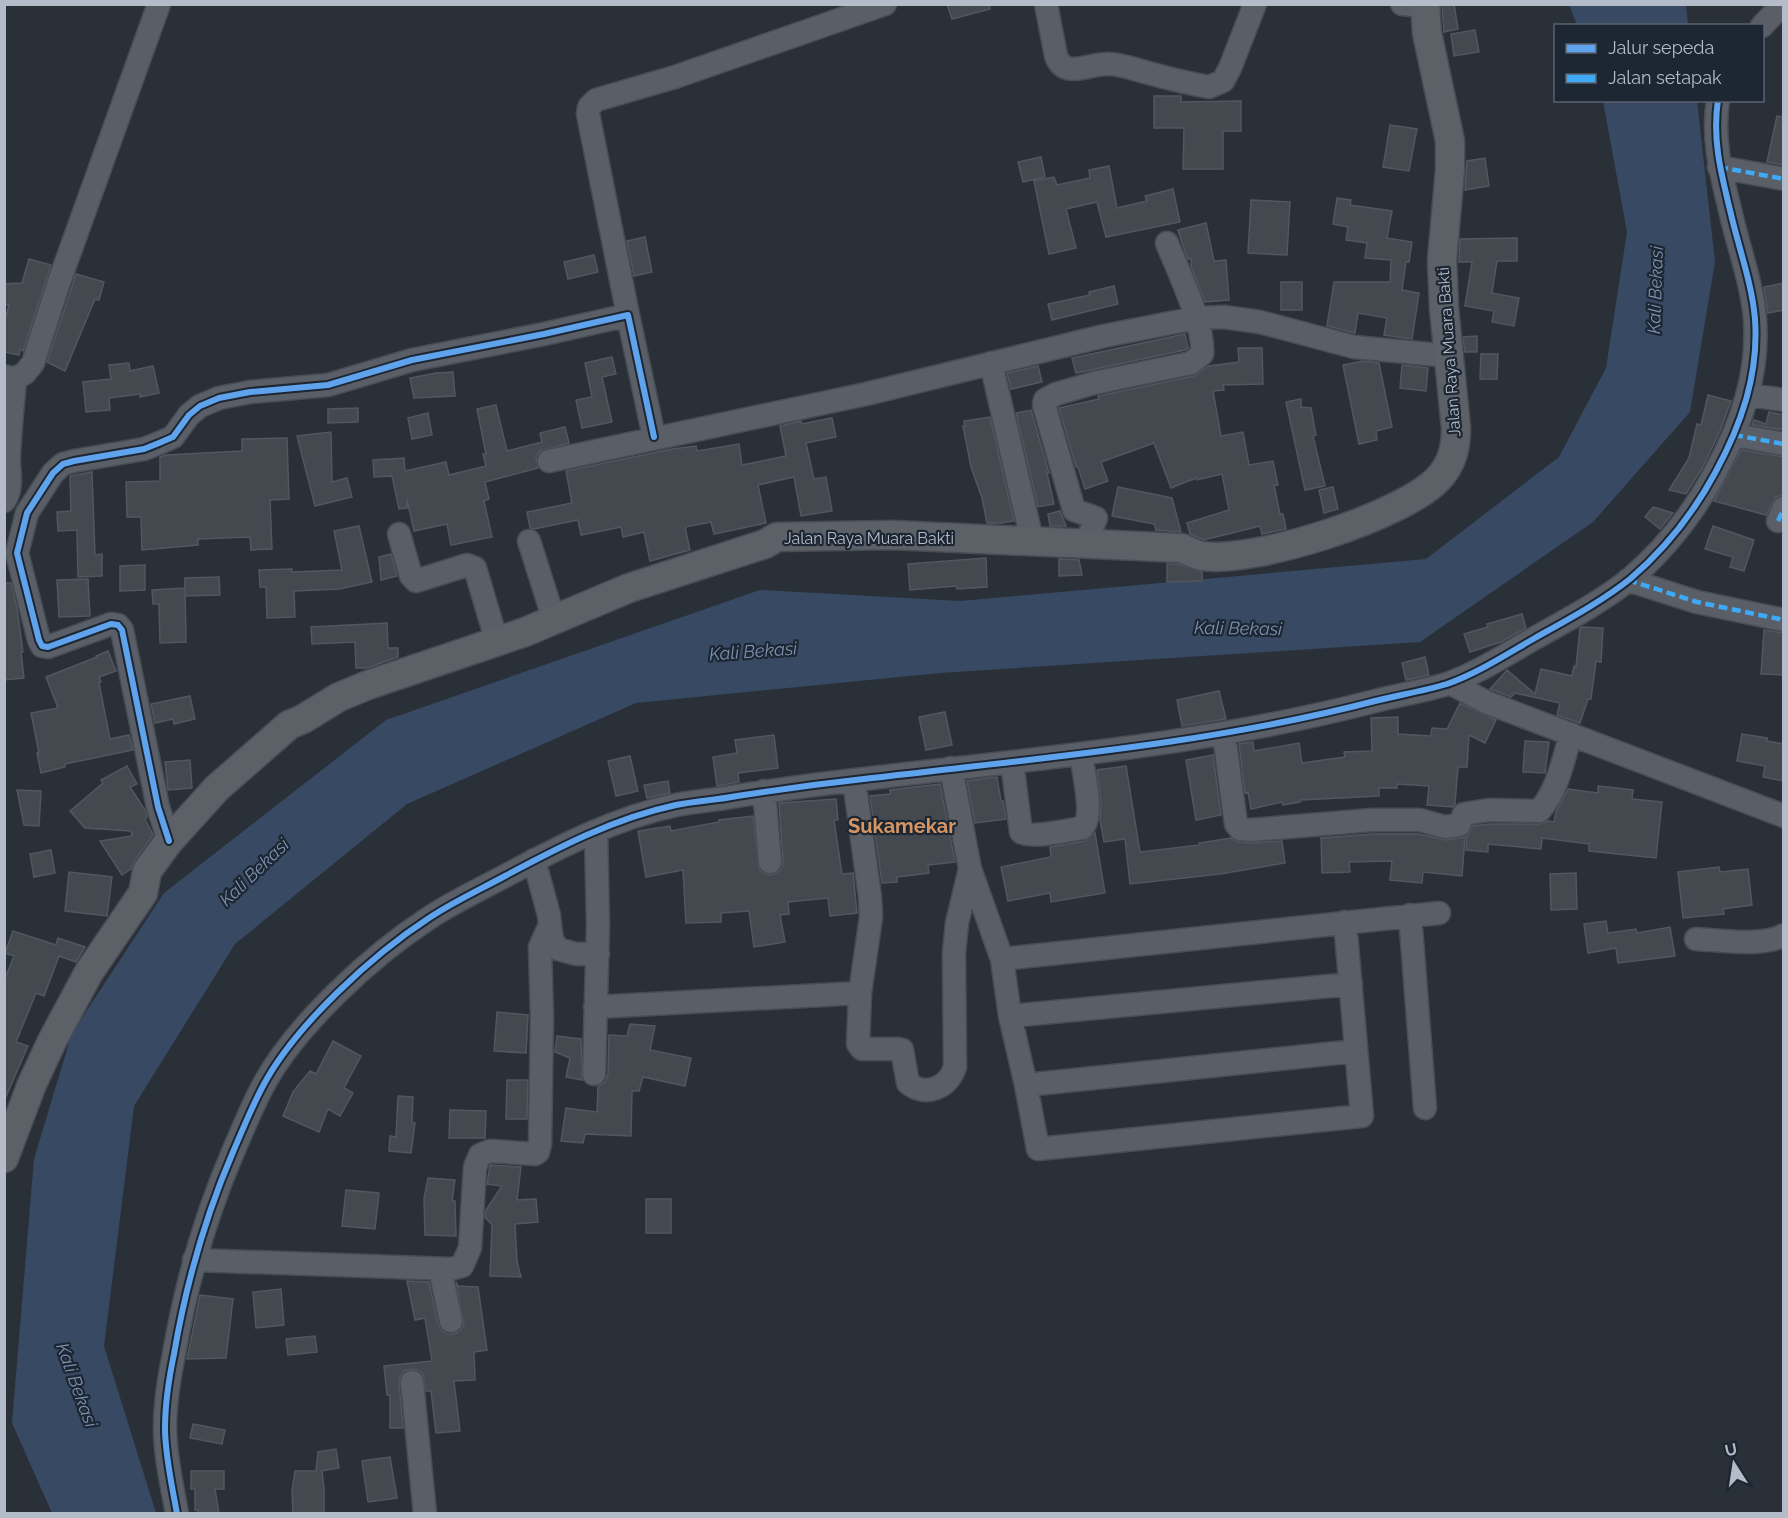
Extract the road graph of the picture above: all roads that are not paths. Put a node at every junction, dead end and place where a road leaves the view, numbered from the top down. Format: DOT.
graph roads {
  1 [pos="159,4"];
  2 [pos="885,4"];
  3 [pos="1046,4"];
  4 [pos="1255,4"];
  5 [pos="1783,4"];
  6 [pos="1417,5"];
  7 [pos="1764,24"];
  8 [pos="1718,102"];
  9 [pos="1719,167"];
  10 [pos="1784,179"];
  11 [pos="1167,243"];
  12 [pos="628,315"];
  13 [pos="1196,318"];
  14 [pos="1449,356"];
  15 [pos="991,363"];
  16 [pos="10,378"];
  17 [pos="1749,395"];
  18 [pos="1784,400"];
  19 [pos="1734,435"];
  20 [pos="654,437"];
  21 [pos="1784,444"];
  22 [pos="7,458"];
  23 [pos="549,461"];
  24 [pos="15,503"];
  25 [pos="399,534"];
  26 [pos="1032,540"];
  27 [pos="529,541"];
  28 [pos="1086,543"];
  29 [pos="1628,580"];
  30 [pos="554,620"];
  31 [pos="1784,620"];
  32 [pos="496,642"];
  33 [pos="1450,683"];
  34 [pos="1571,734"];
  35 [pos="1224,735"];
  36 [pos="1081,754"];
  37 [pos="1012,762"];
  38 [pos="951,768"];
  39 [pos="854,780"];
  40 [pos="764,791"];
  41 [pos="1784,816"];
  42 [pos="596,831"];
  43 [pos="169,841"];
  44 [pos="534,860"];
  45 [pos="770,862"];
  46 [pos="970,869"];
  47 [pos="1439,913"];
  48 [pos="1410,915"];
  49 [pos="1345,922"];
  50 [pos="550,926"];
  51 [pos="1784,935"];
  52 [pos="1696,939"];
  53 [pos="598,954"];
  54 [pos="1002,959"];
  55 [pos="1351,984"];
  56 [pos="860,993"];
  57 [pos="595,1007"];
  58 [pos="1010,1016"];
  59 [pos="1356,1051"];
  60 [pos="594,1074"];
  61 [pos="1026,1085"];
  62 [pos="1425,1108"];
  63 [pos="4,1158"];
  64 [pos="194,1260"];
  65 [pos="440,1269"];
  66 [pos="451,1321"];
  67 [pos="412,1382"];
  68 [pos="177,1514"];
  69 [pos="425,1514"];
  1 -- 16 [label="street"];
  2 -- 12 [label="street"];
  3 -- 4 [label="street"];
  5 -- 7 [label="street"];
  6 -- 14 [label="main road, Jalan Raya Muara Bakti"];
  8 -- 9 [label="street"];
  9 -- 10 [label="street"];
  9 -- 17 [label="street"];
  11 -- 13 [label="street"];
  12 -- 20 [label="street"];
  12 -- 24 [label="street"];
  13 -- 14 [label="street"];
  13 -- 15 [label="street"];
  13 -- 28 [label="street"];
  14 -- 28 [label="main road, Jalan Raya Muara Bakti"];
  15 -- 20 [label="street"];
  15 -- 26 [label="street"];
  16 -- 22 [label="street"];
  17 -- 18 [label="street"];
  17 -- 19 [label="street"];
  19 -- 21 [label="street"];
  19 -- 29 [label="street"];
  20 -- 23 [label="street"];
  22 -- 24 [label="street"];
  24 -- 43 [label="street"];
  25 -- 32 [label="street"];
  26 -- 28 [label="main road, Jalan Raya Muara Bakti"];
  26 -- 30 [label="main road, Jalan Raya Muara Bakti"];
  27 -- 30 [label="street"];
  29 -- 31 [label="street"];
  29 -- 33 [label="street"];
  30 -- 32 [label="main road, Jalan Raya Muara Bakti"];
  32 -- 43 [label="main road, Jalan Raya Muara Bakti"];
  33 -- 34 [label="street"];
  33 -- 35 [label="street"];
  34 -- 35 [label="street"];
  34 -- 41 [label="street"];
  35 -- 36 [label="street"];
  36 -- 37 [label="street"];
  36 -- 37 [label="street"];
  37 -- 38 [label="street"];
  38 -- 39 [label="street"];
  38 -- 46 [label="street"];
  39 -- 40 [label="street"];
  39 -- 56 [label="street"];
  40 -- 42 [label="street"];
  40 -- 45 [label="street"];
  42 -- 44 [label="street"];
  42 -- 53 [label="street"];
  43 -- 63 [label="main road, Jalan Raya Muara Bakti"];
  44 -- 50 [label="street"];
  44 -- 64 [label="street"];
  46 -- 54 [label="street"];
  46 -- 56 [label="street"];
  47 -- 48 [label="street"];
  48 -- 49 [label="street"];
  48 -- 62 [label="street"];
  49 -- 54 [label="street"];
  49 -- 55 [label="street"];
  50 -- 53 [label="street"];
  50 -- 65 [label="street"];
  51 -- 52 [label="street"];
  53 -- 57 [label="street"];
  54 -- 58 [label="street"];
  55 -- 58 [label="street"];
  55 -- 59 [label="street"];
  56 -- 57 [label="street"];
  57 -- 60 [label="street"];
  58 -- 61 [label="street"];
  59 -- 61 [label="street"];
  59 -- 61 [label="street"];
  64 -- 65 [label="street"];
  64 -- 68 [label="street"];
  65 -- 66 [label="street"];
  67 -- 69 [label="street"];
}
